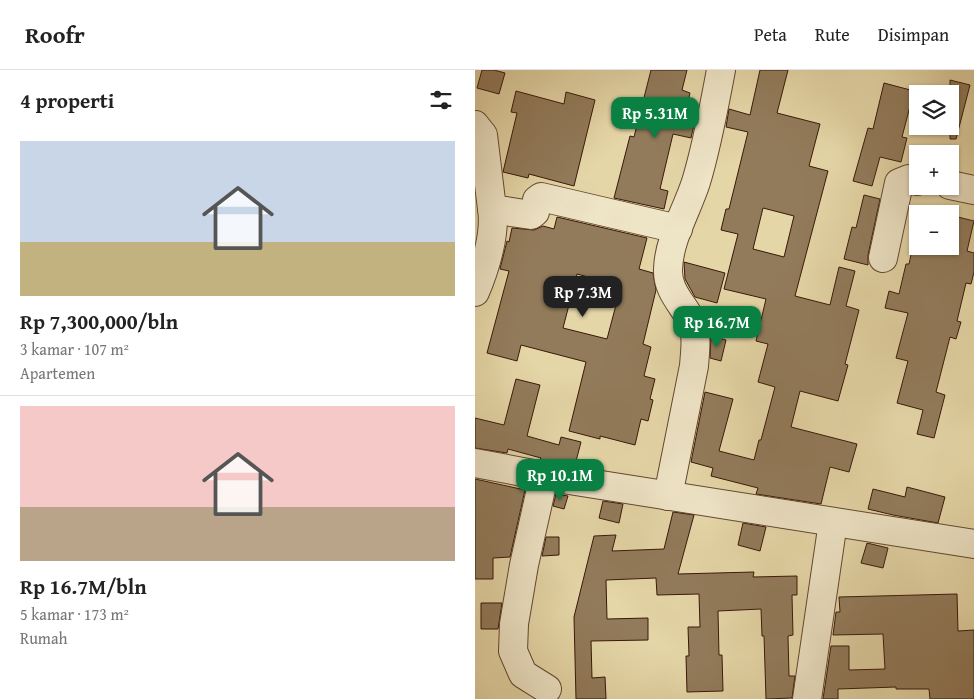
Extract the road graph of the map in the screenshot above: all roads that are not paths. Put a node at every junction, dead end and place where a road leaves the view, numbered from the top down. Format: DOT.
graph roads {
  1 [pos="721,70"];
  2 [pos="475,125"];
  3 [pos="909,179"];
  4 [pos="959,187"];
  5 [pos="974,190"];
  6 [pos="492,209"];
  7 [pos="678,229"];
  8 [pos="883,258"];
  9 [pos="475,292"];
  10 [pos="475,463"];
  11 [pos="544,476"];
  12 [pos="668,496"];
  13 [pos="833,522"];
  14 [pos="974,544"];
  15 [pos="547,689"];
  16 [pos="807,699"];
  1 -- 7 [label="street"];
  2 -- 6 [label="street"];
  3 -- 8 [label="street"];
  4 -- 5 [label="street"];
  6 -- 7 [label="street"];
  6 -- 9 [label="street"];
  7 -- 12 [label="street"];
  10 -- 11 [label="street"];
  11 -- 12 [label="street"];
  11 -- 15 [label="street"];
  12 -- 13 [label="street"];
  13 -- 14 [label="street"];
  13 -- 16 [label="street"];
}
